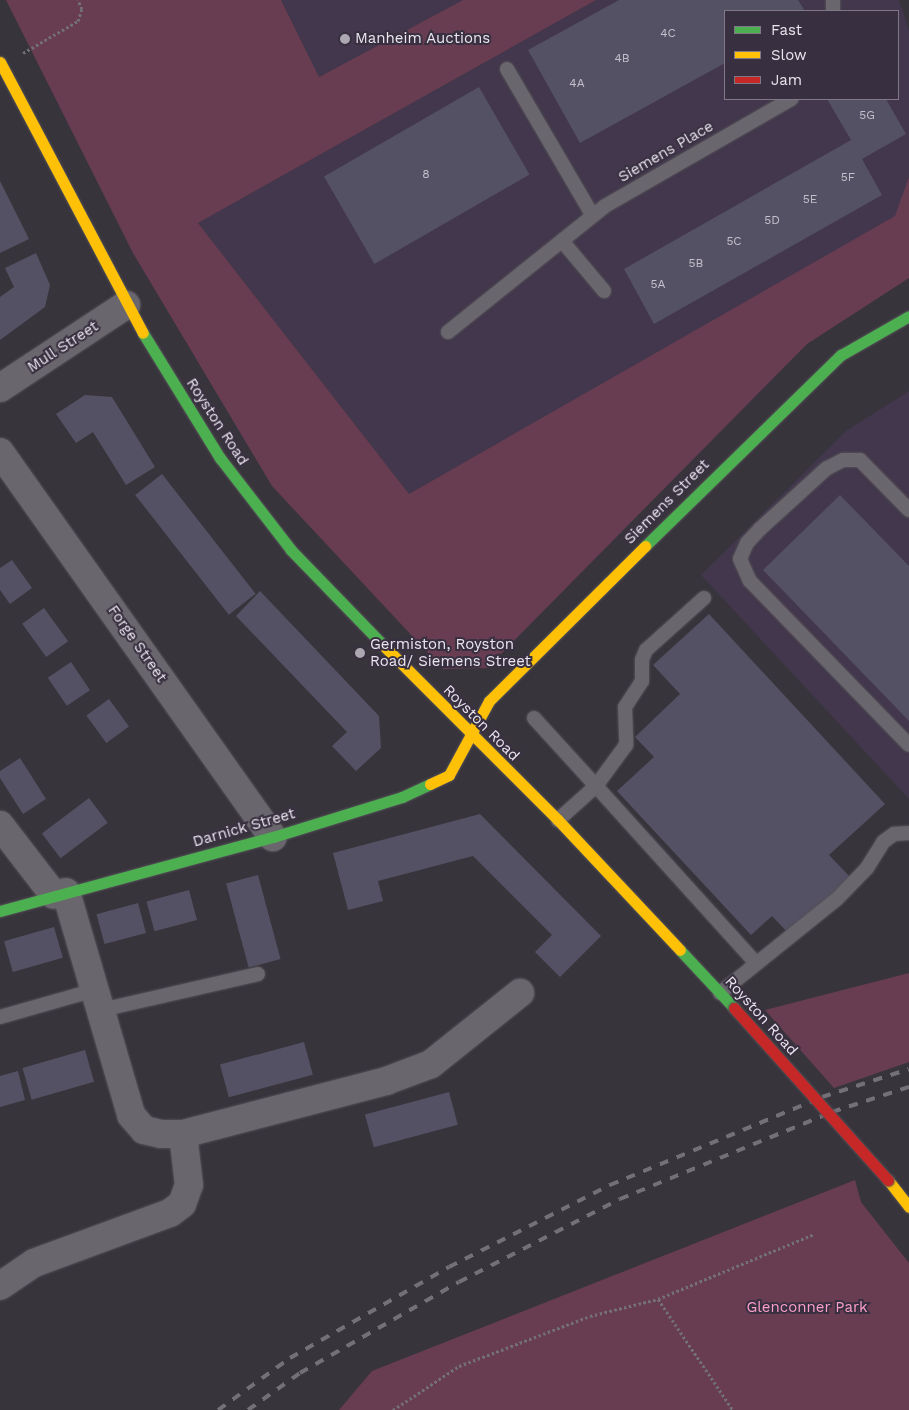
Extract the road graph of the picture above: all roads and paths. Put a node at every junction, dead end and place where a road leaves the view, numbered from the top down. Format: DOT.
graph roads {
  1 [pos="78,0"];
  2 [pos="1,64"];
  3 [pos="507,69"];
  4 [pos="789,100"];
  5 [pos="593,216"];
  6 [pos="563,242"];
  7 [pos="604,291"];
  8 [pos="126,305"];
  9 [pos="909,316"];
  10 [pos="448,332"];
  11 [pos="0,388"];
  12 [pos="0,452"];
  13 [pos="909,510"];
  14 [pos="704,598"];
  15 [pos="534,718"];
  16 [pos="471,736"];
  17 [pos="909,745"];
  18 [pos="596,786"];
  19 [pos="558,820"];
  20 [pos="0,825"];
  21 [pos="909,833"];
  22 [pos="274,837"];
  23 [pos="60,893"];
  24 [pos="0,910"];
  25 [pos="754,962"];
  26 [pos="258,974"];
  27 [pos="520,993"];
  28 [pos="720,993"];
  29 [pos="98,1000"];
  30 [pos="0,1017"];
  31 [pos="183,1134"];
  32 [pos="909,1207"];
  33 [pos="814,1234"];
  34 [pos="0,1286"];
  35 [pos="658,1299"];
  36 [pos="393,1410"];
  37 [pos="733,1410"];
  1 -- 2 [label="path"];
  2 -- 8 [label="street, Royston Road"];
  3 -- 5 [label="lane"];
  4 -- 5 [label="lane, Siemens Place"];
  5 -- 6 [label="lane, Siemens Place"];
  6 -- 7 [label="lane"];
  6 -- 10 [label="lane, Siemens Place"];
  8 -- 11 [label="street, Mull Street"];
  8 -- 16 [label="street, Royston Road"];
  9 -- 16 [label="street, Siemens Street"];
  12 -- 22 [label="street, Forge Street"];
  13 -- 17 [label="lane"];
  14 -- 18 [label="lane"];
  15 -- 18 [label="lane"];
  16 -- 19 [label="street, Royston Road"];
  16 -- 22 [label="street, Darnick Street"];
  18 -- 19 [label="lane"];
  18 -- 25 [label="lane"];
  19 -- 28 [label="street, Royston Road"];
  20 -- 23 [label="street"];
  21 -- 25 [label="lane"];
  22 -- 23 [label="street, Darnick Street"];
  23 -- 24 [label="street, Darnick Street"];
  23 -- 29 [label="street"];
  25 -- 28 [label="lane"];
  26 -- 29 [label="lane"];
  27 -- 31 [label="street"];
  28 -- 32 [label="street, Royston Road, bridge"];
  29 -- 30 [label="lane"];
  29 -- 31 [label="street"];
  31 -- 34 [label="street"];
  33 -- 35 [label="path"];
  35 -- 36 [label="path"];
  35 -- 37 [label="path"];
}
